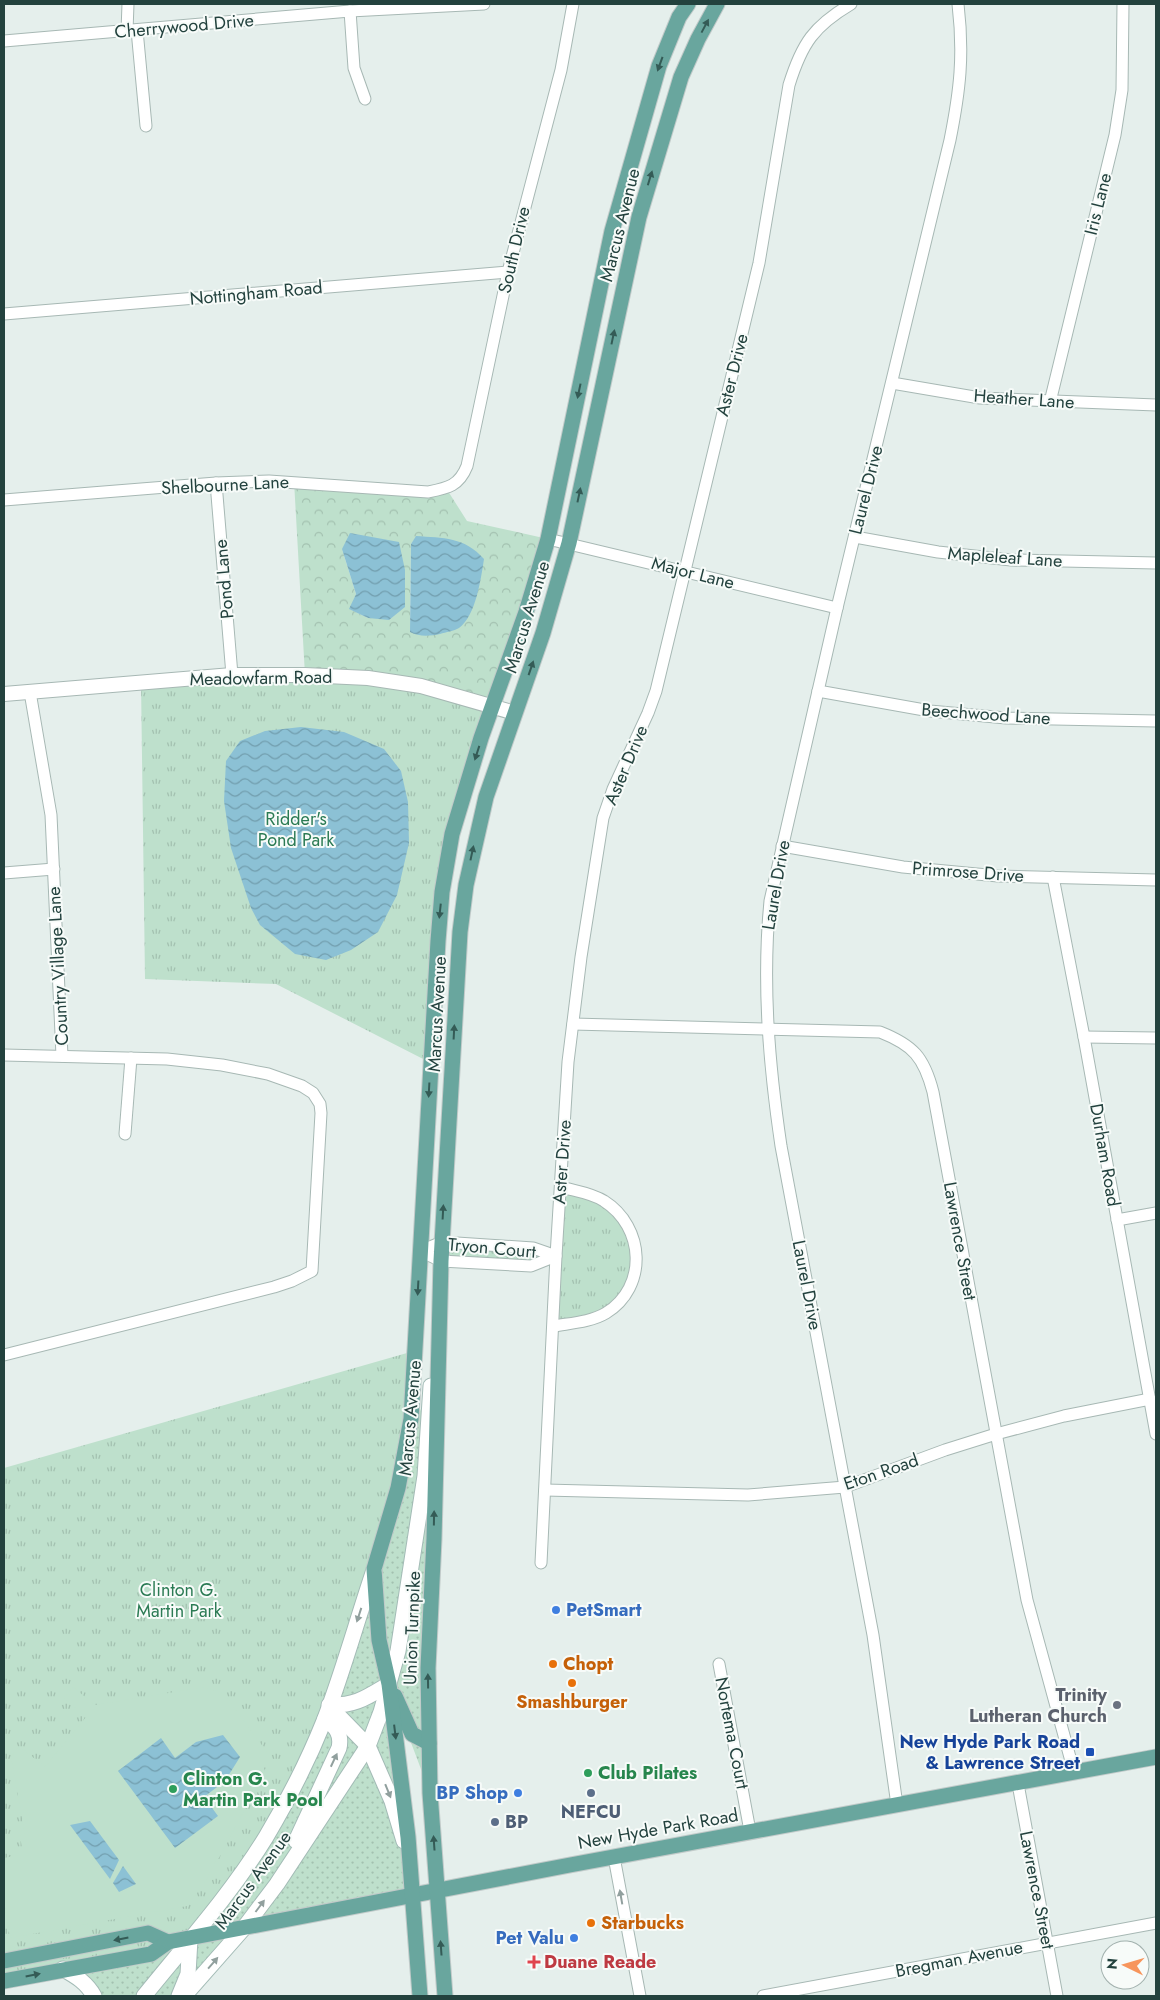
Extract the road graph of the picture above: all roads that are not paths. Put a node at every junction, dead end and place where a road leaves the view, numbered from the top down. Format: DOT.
graph roads {
  1 [pos="128,4"];
  2 [pos="484,4"];
  3 [pos="573,4"];
  4 [pos="688,4"];
  5 [pos="717,4"];
  6 [pos="851,4"];
  7 [pos="958,4"];
  8 [pos="1123,4"];
  9 [pos="350,11"];
  10 [pos="132,30"];
  11 [pos="4,41"];
  12 [pos="365,99"];
  13 [pos="146,126"];
  14 [pos="508,272"];
  15 [pos="4,314"];
  16 [pos="892,382"];
  17 [pos="1050,402"];
  18 [pos="1156,405"];
  19 [pos="216,483"];
  20 [pos="446,488"];
  21 [pos="4,500"];
  22 [pos="855,537"];
  23 [pos="548,538"];
  24 [pos="569,543"];
  25 [pos="1156,563"];
  26 [pos="685,571"];
  27 [pos="837,608"];
  28 [pos="232,675"];
  29 [pos="818,691"];
  30 [pos="30,692"];
  31 [pos="4,694"];
  32 [pos="493,707"];
  33 [pos="515,714"];
  34 [pos="1156,721"];
  35 [pos="782,846"];
  36 [pos="54,869"];
  37 [pos="4,873"];
  38 [pos="1053,878"];
  39 [pos="1156,880"];
  40 [pos="573,1024"];
  41 [pos="768,1029"];
  42 [pos="1084,1037"];
  43 [pos="1156,1038"];
  44 [pos="4,1055"];
  45 [pos="62,1056"];
  46 [pos="131,1058"];
  47 [pos="125,1134"];
  48 [pos="561,1187"];
  49 [pos="1156,1213"];
  50 [pos="1117,1220"];
  51 [pos="442,1242"];
  52 [pos="420,1251"];
  53 [pos="556,1256"];
  54 [pos="441,1261"];
  55 [pos="554,1326"];
  56 [pos="4,1354"];
  57 [pos="1150,1399"];
  58 [pos="996,1434"];
  59 [pos="1156,1434"];
  60 [pos="845,1487"];
  61 [pos="545,1490"];
  62 [pos="541,1563"];
  63 [pos="374,1569"];
  64 [pos="719,1664"];
  65 [pos="389,1684"];
  66 [pos="327,1712"];
  67 [pos="429,1743"];
  68 [pos="368,1746"];
  69 [pos="1156,1757"];
  70 [pos="1074,1772"];
  71 [pos="1018,1784"];
  72 [pos="897,1805"];
  73 [pos="750,1831"];
  74 [pos="614,1857"];
  75 [pos="410,1859"];
  76 [pos="277,1884"];
  77 [pos="437,1892"];
  78 [pos="412,1896"];
  79 [pos="1156,1923"];
  80 [pos="243,1929"];
  81 [pos="190,1939"];
  82 [pos="168,1942"];
  83 [pos="1047,1943"];
  84 [pos="4,1961"];
  85 [pos="63,1969"];
  86 [pos="4,1981"];
  87 [pos="94,1996"];
  88 [pos="144,1996"];
  89 [pos="178,1996"];
  90 [pos="184,1996"];
  91 [pos="420,1996"];
  92 [pos="445,1996"];
  93 [pos="640,1996"];
  94 [pos="763,1996"];
  95 [pos="1057,1996"];
  1 -- 10 [label="street"];
  2 -- 9 [label="street, Cherrywood Drive"];
  3 -- 14 [label="street, South Drive"];
  4 -- 23 [label="main road, Marcus Avenue, one-way"];
  24 -- 5 [label="main road, Marcus Avenue, one-way"];
  6 -- 26 [label="street, Aster Drive"];
  7 -- 16 [label="street, Laurel Drive"];
  8 -- 17 [label="street, Iris Lane"];
  9 -- 10 [label="street, Cherrywood Drive"];
  9 -- 12 [label="street"];
  10 -- 11 [label="street, Cherrywood Drive"];
  10 -- 13 [label="street"];
  14 -- 15 [label="street, Nottingham Road"];
  14 -- 20 [label="street, South Drive"];
  16 -- 17 [label="street, Heather Lane"];
  16 -- 22 [label="street, Laurel Drive"];
  17 -- 18 [label="street, Heather Lane"];
  19 -- 20 [label="street, Shelbourne Lane"];
  19 -- 21 [label="street, Shelbourne Lane"];
  19 -- 28 [label="street, Pond Lane"];
  22 -- 25 [label="street, Mapleleaf Lane"];
  22 -- 27 [label="street, Laurel Drive"];
  23 -- 24 [label="street, Major Lane"];
  23 -- 32 [label="main road, Marcus Avenue"];
  24 -- 26 [label="street, Major Lane"];
  33 -- 24 [label="main road, Marcus Avenue, one-way"];
  26 -- 27 [label="street, Major Lane"];
  26 -- 40 [label="street, Aster Drive"];
  27 -- 29 [label="street, Laurel Drive"];
  28 -- 30 [label="street, Meadowfarm Road"];
  28 -- 32 [label="street, Meadowfarm Road"];
  29 -- 34 [label="street, Beechwood Lane"];
  29 -- 35 [label="street, Laurel Drive"];
  30 -- 31 [label="street, Meadowfarm Road"];
  30 -- 36 [label="street, Country Village Lane"];
  32 -- 33 [label="street, Meadowfarm Road"];
  32 -- 52 [label="main road, Marcus Avenue, one-way"];
  51 -- 33 [label="main road, Marcus Avenue, one-way"];
  35 -- 38 [label="street, Primrose Drive"];
  35 -- 41 [label="street, Laurel Drive"];
  36 -- 37 [label="street"];
  36 -- 45 [label="street, Country Village Lane"];
  38 -- 39 [label="street, Primrose Drive"];
  38 -- 42 [label="street, Durham Road"];
  40 -- 41 [label="street, Lawrence Street"];
  40 -- 48 [label="street, Aster Drive"];
  41 -- 58 [label="street, Lawrence Street"];
  41 -- 60 [label="street, Laurel Drive"];
  42 -- 43 [label="street"];
  42 -- 50 [label="street, Durham Road"];
  44 -- 45 [label="street"];
  45 -- 46 [label="street, Country Village Lane"];
  46 -- 47 [label="street"];
  46 -- 56 [label="street, Country Village Lane"];
  48 -- 53 [label="street, Aster Drive"];
  48 -- 55 [label="street"];
  49 -- 50 [label="street"];
  50 -- 57 [label="street, Durham Road"];
  51 -- 52 [label="street, Tryon Court"];
  51 -- 53 [label="street, Tryon Court"];
  51 -- 54 [label="main road, Marcus Avenue"];
  52 -- 54 [label="street, Tryon Court"];
  52 -- 63 [label="main road, Marcus Avenue, one-way"];
  53 -- 54 [label="street, Tryon Court"];
  53 -- 55 [label="street, Aster Drive"];
  54 -- 65 [label="main road, Marcus Avenue"];
  67 -- 54 [label="main road, Union Turnpike, one-way"];
  55 -- 61 [label="street, Aster Drive"];
  57 -- 58 [label="street, Eton Road"];
  57 -- 59 [label="street, Durham Road"];
  58 -- 60 [label="street, Eton Road"];
  58 -- 70 [label="street, Lawrence Street"];
  60 -- 61 [label="street, Eton Road"];
  60 -- 72 [label="street, Laurel Drive"];
  61 -- 62 [label="street, Aster Drive"];
  63 -- 65 [label="main road, Union Turnpike"];
  63 -- 66 [label="main road, Marcus Avenue, one-way"];
  64 -- 73 [label="street, Nortema Court"];
  65 -- 66 [label="main road"];
  65 -- 67 [label="main road"];
  65 -- 68 [label="main road, Marcus Avenue"];
  65 -- 75 [label="main road, Union Turnpike, one-way"];
  66 -- 68 [label="main road"];
  76 -- 66 [label="main road, one-way"];
  66 -- 81 [label="main road, Marcus Avenue"];
  77 -- 67 [label="main road, Union Turnpike, one-way"];
  68 -- 75 [label="main road, one-way"];
  68 -- 76 [label="main road, Marcus Avenue"];
  69 -- 70 [label="main road, New Hyde Park Road"];
  70 -- 71 [label="main road, New Hyde Park Road"];
  71 -- 72 [label="main road, New Hyde Park Road"];
  71 -- 83 [label="street, Lawrence Street"];
  72 -- 73 [label="main road, New Hyde Park Road"];
  73 -- 74 [label="main road, New Hyde Park Road"];
  74 -- 77 [label="main road, New Hyde Park Road"];
  93 -- 74 [label="street, one-way"];
  75 -- 78 [label="main road, Union Turnpike"];
  80 -- 76 [label="main road, Marcus Avenue, one-way"];
  77 -- 78 [label="main road, New Hyde Park Road"];
  92 -- 77 [label="main road, Union Turnpike, one-way"];
  78 -- 80 [label="main road, New Hyde Park Road"];
  78 -- 91 [label="main road, Union Turnpike"];
  79 -- 83 [label="street, Bregman Avenue"];
  80 -- 81 [label="main road, New Hyde Park Road"];
  90 -- 80 [label="main road, Marcus Avenue, one-way"];
  81 -- 82 [label="main road, New Hyde Park Road"];
  81 -- 88 [label="main road, Marcus Avenue"];
  81 -- 89 [label="main road"];
  82 -- 84 [label="main road, New Hyde Park Road, one-way"];
  82 -- 85 [label="main road, New Hyde Park Road"];
  83 -- 94 [label="street, Bregman Avenue"];
  83 -- 95 [label="street, Lawrence Street"];
  86 -- 85 [label="main road, New Hyde Park Road, one-way"];
  85 -- 87 [label="main road"];
}
